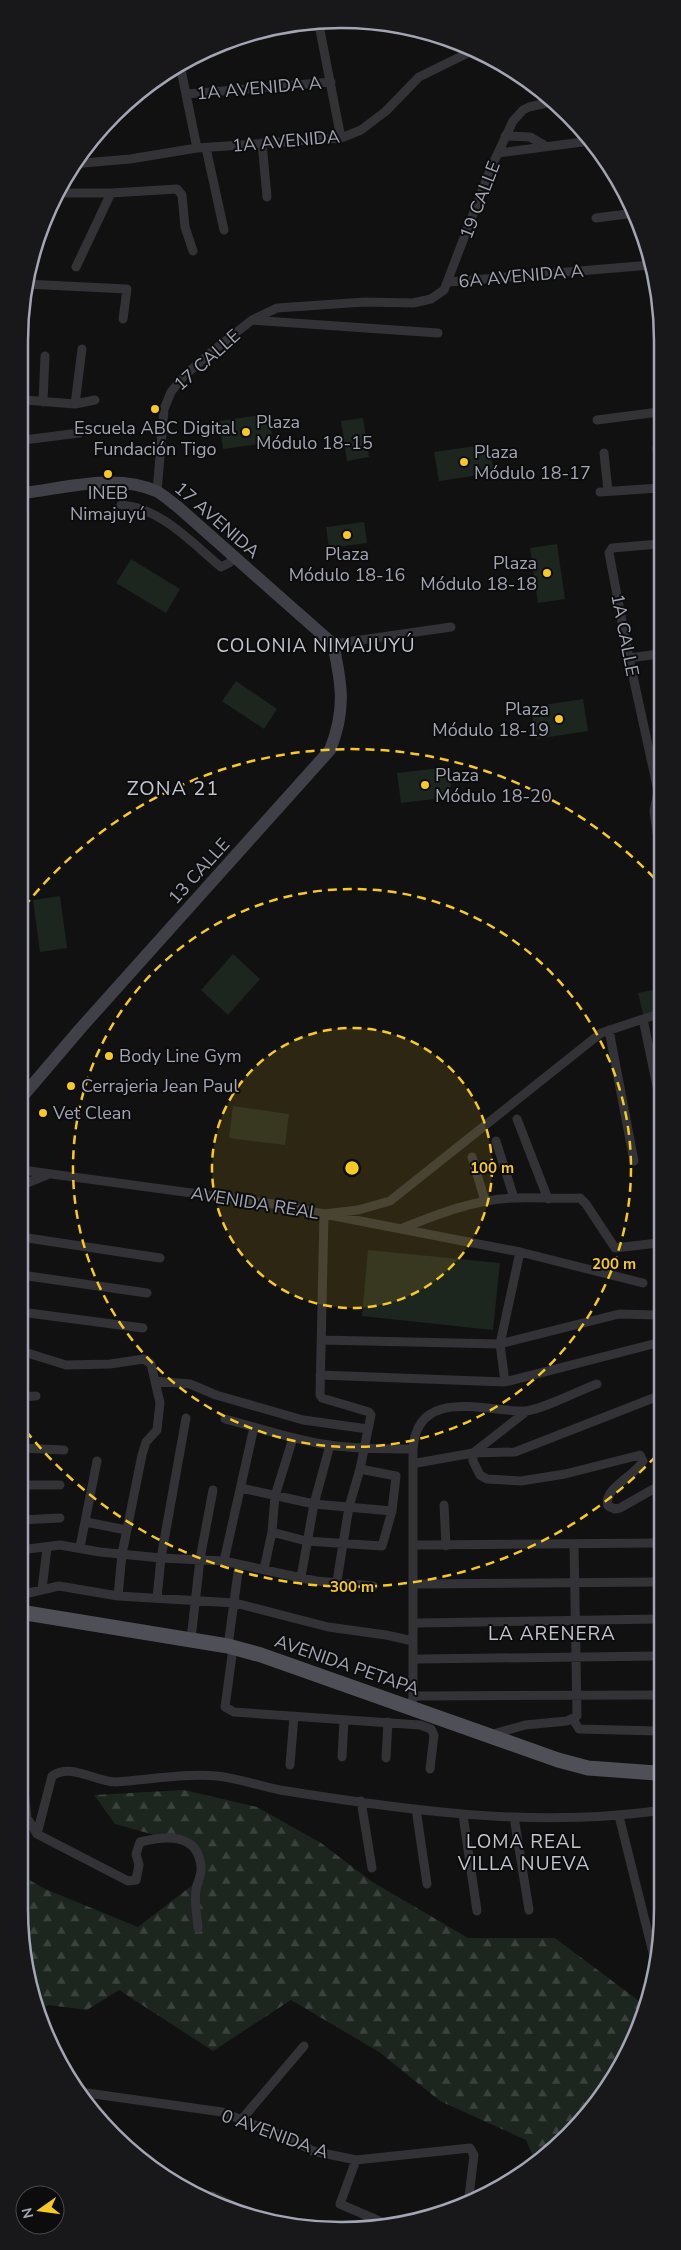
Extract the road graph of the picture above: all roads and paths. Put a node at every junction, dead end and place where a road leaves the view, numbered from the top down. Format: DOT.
graph roads {
  1 [pos="319,28"];
  2 [pos="466,54"];
  3 [pos="181,71"];
  4 [pos="330,82"];
  5 [pos="187,94"];
  6 [pos="545,104"];
  7 [pos="505,136"];
  8 [pos="342,138"];
  9 [pos="582,142"];
  10 [pos="262,144"];
  11 [pos="544,145"];
  12 [pos="201,148"];
  13 [pos="498,152"];
  14 [pos="83,163"];
  15 [pos="64,193"];
  16 [pos="111,193"];
  17 [pos="267,197"];
  18 [pos="627,214"];
  19 [pos="596,218"];
  20 [pos="224,230"];
  21 [pos="193,251"];
  22 [pos="76,267"];
  23 [pos="645,267"];
  24 [pos="449,282"];
  25 [pos="33,284"];
  26 [pos="123,319"];
  27 [pos="252,320"];
  28 [pos="438,333"];
  29 [pos="82,349"];
  30 [pos="45,356"];
  31 [pos="28,400"];
  32 [pos="95,400"];
  33 [pos="43,402"];
  34 [pos="75,404"];
  35 [pos="654,413"];
  36 [pos="597,420"];
  37 [pos="79,433"];
  38 [pos="28,439"];
  39 [pos="604,453"];
  40 [pos="654,488"];
  41 [pos="28,492"];
  42 [pos="157,492"];
  43 [pos="121,505"];
  44 [pos="654,544"];
  45 [pos="234,558"];
  46 [pos="451,627"];
  47 [pos="333,644"];
  48 [pos="654,655"];
  49 [pos="629,658"];
  50 [pos="654,773"];
  51 [pos="654,1015"];
  52 [pos="643,1018"];
  53 [pos="609,1030"];
  54 [pos="654,1071"];
  55 [pos="28,1090"];
  56 [pos="517,1119"];
  57 [pos="496,1141"];
  58 [pos="472,1157"];
  59 [pos="634,1161"];
  60 [pos="28,1171"];
  61 [pos="61,1174"];
  62 [pos="28,1182"];
  63 [pos="514,1198"];
  64 [pos="548,1199"];
  65 [pos="485,1201"];
  66 [pos="324,1214"];
  67 [pos="402,1228"];
  68 [pos="28,1238"];
  69 [pos="654,1244"];
  70 [pos="520,1252"];
  71 [pos="160,1258"];
  72 [pos="28,1277"];
  73 [pos="644,1283"];
  74 [pos="147,1293"];
  75 [pos="28,1313"];
  76 [pos="654,1315"];
  77 [pos="143,1328"];
  78 [pos="321,1340"];
  79 [pos="500,1344"];
  80 [pos="654,1345"];
  81 [pos="28,1352"];
  82 [pos="320,1375"];
  83 [pos="155,1381"];
  84 [pos="505,1382"];
  85 [pos="597,1384"];
  86 [pos="36,1396"];
  87 [pos="28,1397"];
  88 [pos="654,1398"];
  89 [pos="527,1411"];
  90 [pos="186,1418"];
  91 [pos="225,1419"];
  92 [pos="254,1427"];
  93 [pos="368,1430"];
  94 [pos="292,1438"];
  95 [pos="330,1445"];
  96 [pos="28,1448"];
  97 [pos="364,1448"];
  98 [pos="413,1449"];
  99 [pos="64,1450"];
  100 [pos="473,1454"];
  101 [pos="97,1461"];
  102 [pos="417,1463"];
  103 [pos="360,1469"];
  104 [pos="28,1485"];
  105 [pos="60,1485"];
  106 [pos="241,1488"];
  107 [pos="654,1489"];
  108 [pos="213,1490"];
  109 [pos="275,1496"];
  110 [pos="314,1504"];
  111 [pos="444,1505"];
  112 [pos="349,1507"];
  113 [pos="392,1511"];
  114 [pos="60,1518"];
  115 [pos="28,1520"];
  116 [pos="86,1522"];
  117 [pos="126,1530"];
  118 [pos="272,1532"];
  119 [pos="306,1541"];
  120 [pos="345,1542"];
  121 [pos="654,1543"];
  122 [pos="574,1544"];
  123 [pos="418,1545"];
  124 [pos="446,1546"];
  125 [pos="80,1547"];
  126 [pos="47,1548"];
  127 [pos="28,1549"];
  128 [pos="122,1554"];
  129 [pos="161,1558"];
  130 [pos="200,1559"];
  131 [pos="224,1561"];
  132 [pos="239,1565"];
  133 [pos="264,1568"];
  134 [pos="301,1577"];
  135 [pos="337,1581"];
  136 [pos="654,1582"];
  137 [pos="575,1583"];
  138 [pos="417,1584"];
  139 [pos="373,1586"];
  140 [pos="42,1590"];
  141 [pos="28,1593"];
  142 [pos="118,1596"];
  143 [pos="157,1598"];
  144 [pos="196,1599"];
  145 [pos="235,1603"];
  146 [pos="28,1612"];
  147 [pos="654,1619"];
  148 [pos="576,1620"];
  149 [pos="419,1623"];
  150 [pos="191,1639"];
  151 [pos="413,1641"];
  152 [pos="231,1647"];
  153 [pos="654,1656"];
  154 [pos="577,1658"];
  155 [pos="419,1660"];
  156 [pos="654,1695"];
  157 [pos="578,1696"];
  158 [pos="418,1705"];
  159 [pos="294,1716"];
  160 [pos="573,1719"];
  161 [pos="344,1720"];
  162 [pos="388,1722"];
  163 [pos="414,1724"];
  164 [pos="654,1731"];
  165 [pos="487,1736"];
  166 [pos="342,1757"];
  167 [pos="386,1758"];
  168 [pos="290,1765"];
  169 [pos="430,1768"];
  170 [pos="654,1773"];
  171 [pos="360,1800"];
  172 [pos="416,1809"];
  173 [pos="654,1811"];
  174 [pos="463,1815"];
  175 [pos="619,1816"];
  176 [pos="514,1818"];
  177 [pos="28,1820"];
  178 [pos="37,1834"];
  179 [pos="372,1868"];
  180 [pos="427,1884"];
  181 [pos="528,1910"];
  182 [pos="477,1911"];
  183 [pos="198,1928"];
  184 [pos="651,1946"];
  185 [pos="304,2046"];
  186 [pos="87,2093"];
  187 [pos="242,2119"];
  188 [pos="356,2160"];
  189 [pos="469,2195"];
  190 [pos="378,2220"];
  1 -- 4 [label="street"];
  2 -- 8 [label="street, 1A AVENIDA"];
  3 -- 5 [label="street"];
  4 -- 5 [label="street, 1A AVENIDA A"];
  4 -- 8 [label="street"];
  5 -- 12 [label="street"];
  6 -- 7 [label="street, 19 CALLE"];
  7 -- 11 [label="street"];
  7 -- 13 [label="street, 19 CALLE"];
  8 -- 10 [label="street, 1A AVENIDA"];
  9 -- 11 [label="street"];
  10 -- 12 [label="street, 1A AVENIDA"];
  10 -- 17 [label="street"];
  11 -- 13 [label="street"];
  12 -- 14 [label="street, 1A AVENIDA"];
  12 -- 20 [label="street"];
  13 -- 24 [label="street, 19 CALLE"];
  15 -- 16 [label="street"];
  16 -- 21 [label="street"];
  16 -- 22 [label="street"];
  18 -- 19 [label="street"];
  23 -- 24 [label="street, 6A AVENIDA A"];
  24 -- 27 [label="street, 6A AVENIDA A"];
  25 -- 26 [label="street"];
  27 -- 28 [label="street"];
  27 -- 42 [label="street, 17 CALLE"];
  29 -- 34 [label="street"];
  30 -- 33 [label="street"];
  31 -- 33 [label="street"];
  32 -- 34 [label="street"];
  33 -- 34 [label="street"];
  35 -- 36 [label="street"];
  37 -- 38 [label="street"];
  39 -- 40 [label="street"];
  41 -- 42 [label="street, 17 AVENIDA"];
  42 -- 45 [label="street, 17 AVENIDA"];
  43 -- 45 [label="street"];
  44 -- 49 [label="street, 1A CALLE"];
  45 -- 47 [label="street, 17 AVENIDA"];
  46 -- 47 [label="street"];
  47 -- 55 [label="street, 13 CALLE"];
  48 -- 49 [label="street"];
  49 -- 50 [label="street, 1A CALLE"];
  51 -- 52 [label="street, AVENIDA REAL"];
  52 -- 53 [label="street, AVENIDA REAL"];
  52 -- 54 [label="street"];
  53 -- 59 [label="street"];
  53 -- 66 [label="street, AVENIDA REAL"];
  56 -- 64 [label="street"];
  57 -- 63 [label="street"];
  58 -- 65 [label="street"];
  60 -- 61 [label="street, AVENIDA REAL"];
  61 -- 62 [label="street, AVENIDA REAL"];
  61 -- 66 [label="street, AVENIDA REAL"];
  63 -- 64 [label="street"];
  63 -- 65 [label="street"];
  64 -- 69 [label="street"];
  65 -- 67 [label="street"];
  66 -- 67 [label="street"];
  66 -- 78 [label="street"];
  67 -- 70 [label="street"];
  68 -- 71 [label="street"];
  70 -- 73 [label="street"];
  70 -- 79 [label="street"];
  72 -- 74 [label="street"];
  75 -- 77 [label="street"];
  76 -- 79 [label="street"];
  78 -- 79 [label="street"];
  78 -- 82 [label="street"];
  79 -- 84 [label="street"];
  80 -- 84 [label="street"];
  81 -- 83 [label="street"];
  82 -- 84 [label="street"];
  82 -- 93 [label="street"];
  83 -- 93 [label="street"];
  83 -- 117 [label="street"];
  85 -- 89 [label="street"];
  86 -- 87 [label="street"];
  88 -- 100 [label="street"];
  89 -- 98 [label="street"];
  89 -- 100 [label="street"];
  90 -- 129 [label="street"];
  91 -- 92 [label="street"];
  92 -- 94 [label="street"];
  92 -- 106 [label="street"];
  93 -- 97 [label="street"];
  94 -- 95 [label="street"];
  94 -- 109 [label="street"];
  95 -- 97 [label="street"];
  95 -- 110 [label="street"];
  96 -- 99 [label="street"];
  97 -- 98 [label="street"];
  97 -- 103 [label="street"];
  98 -- 151 [label="street"];
  100 -- 102 [label="street"];
  100 -- 107 [label="street"];
  101 -- 116 [label="street"];
  103 -- 112 [label="street"];
  103 -- 113 [label="street"];
  104 -- 105 [label="street"];
  106 -- 109 [label="street"];
  106 -- 131 [label="street"];
  108 -- 130 [label="street"];
  109 -- 110 [label="street"];
  109 -- 118 [label="street"];
  110 -- 112 [label="street"];
  110 -- 119 [label="street"];
  111 -- 124 [label="street"];
  112 -- 113 [label="street"];
  112 -- 120 [label="street"];
  113 -- 120 [label="street"];
  114 -- 115 [label="street"];
  116 -- 117 [label="street"];
  116 -- 125 [label="street"];
  117 -- 128 [label="street"];
  118 -- 119 [label="street"];
  118 -- 133 [label="street"];
  119 -- 120 [label="street"];
  119 -- 134 [label="street"];
  120 -- 135 [label="street"];
  121 -- 122 [label="street"];
  122 -- 124 [label="street"];
  122 -- 137 [label="street"];
  123 -- 124 [label="street"];
  125 -- 126 [label="street"];
  125 -- 128 [label="street"];
  126 -- 127 [label="street"];
  126 -- 140 [label="street"];
  128 -- 129 [label="street"];
  128 -- 142 [label="street"];
  129 -- 130 [label="street"];
  129 -- 143 [label="street"];
  130 -- 131 [label="street"];
  130 -- 144 [label="street"];
  131 -- 132 [label="street"];
  132 -- 133 [label="street"];
  132 -- 145 [label="street"];
  133 -- 134 [label="street"];
  134 -- 135 [label="street"];
  135 -- 139 [label="street"];
  136 -- 137 [label="street"];
  137 -- 138 [label="street"];
  137 -- 148 [label="street"];
  140 -- 141 [label="street"];
  140 -- 142 [label="street"];
  142 -- 143 [label="street"];
  143 -- 144 [label="street"];
  144 -- 145 [label="street"];
  144 -- 150 [label="street"];
  145 -- 151 [label="street"];
  145 -- 152 [label="street"];
  146 -- 150 [label="main road, AVENIDA PETAPA"];
  147 -- 148 [label="street"];
  148 -- 149 [label="street"];
  148 -- 154 [label="street"];
  150 -- 152 [label="main road, AVENIDA PETAPA"];
  151 -- 158 [label="street"];
  152 -- 158 [label="main road, AVENIDA PETAPA"];
  152 -- 159 [label="street"];
  153 -- 154 [label="street"];
  154 -- 155 [label="street"];
  154 -- 157 [label="street"];
  156 -- 157 [label="street"];
  157 -- 158 [label="street"];
  157 -- 160 [label="street"];
  158 -- 163 [label="street"];
  158 -- 165 [label="main road, AVENIDA PETAPA"];
  159 -- 161 [label="street"];
  159 -- 168 [label="street"];
  160 -- 164 [label="street"];
  160 -- 165 [label="street"];
  161 -- 162 [label="street"];
  161 -- 166 [label="street"];
  162 -- 163 [label="street"];
  162 -- 167 [label="street"];
  163 -- 169 [label="street"];
  165 -- 170 [label="main road, AVENIDA PETAPA"];
  171 -- 172 [label="street"];
  171 -- 178 [label="street"];
  171 -- 179 [label="street"];
  172 -- 174 [label="street"];
  172 -- 180 [label="street"];
  173 -- 175 [label="street"];
  174 -- 176 [label="street"];
  174 -- 182 [label="street"];
  175 -- 176 [label="street"];
  175 -- 184 [label="street"];
  176 -- 181 [label="street"];
  177 -- 178 [label="street"];
  178 -- 183 [label="street"];
  185 -- 187 [label="street"];
  186 -- 187 [label="street, 0 AVENIDA A"];
  187 -- 188 [label="street, 0 AVENIDA A"];
  188 -- 189 [label="street, 0 AVENIDA A"];
  188 -- 190 [label="street"];
}
